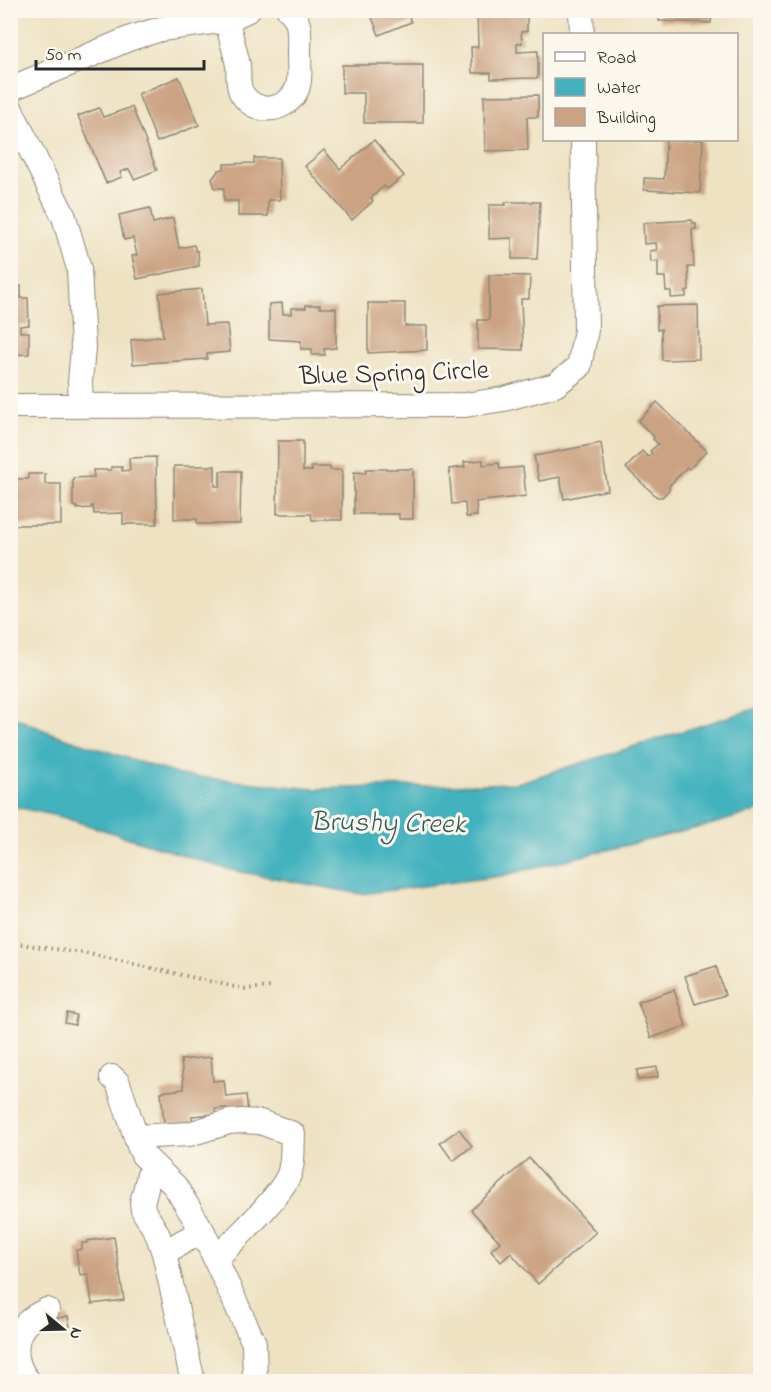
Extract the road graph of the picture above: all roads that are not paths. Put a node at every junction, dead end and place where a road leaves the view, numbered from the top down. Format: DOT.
graph roads {
  1 [pos="289,10"];
  2 [pos="581,10"];
  3 [pos="237,15"];
  4 [pos="582,33"];
  5 [pos="10,89"];
  6 [pos="10,108"];
  7 [pos="583,141"];
  8 [pos="81,405"];
  9 [pos="10,406"];
  10 [pos="112,1077"];
  11 [pos="136,1137"];
  12 [pos="154,1167"];
  13 [pos="203,1232"];
  14 [pos="164,1254"];
  15 [pos="216,1259"];
  16 [pos="46,1310"];
  17 [pos="29,1382"];
  18 [pos="193,1382"];
  19 [pos="255,1382"];
  1 -- 3 [label="street"];
  2 -- 4 [label="street"];
  3 -- 5 [label="street"];
  6 -- 8 [label="street"];
  7 -- 8 [label="street, Blue Spring Circle"];
  8 -- 9 [label="street, Blue Spring Circle"];
  10 -- 11 [label="street"];
  11 -- 12 [label="street"];
  11 -- 15 [label="street"];
  12 -- 13 [label="street"];
  12 -- 14 [label="street"];
  13 -- 14 [label="street"];
  13 -- 15 [label="street"];
  14 -- 18 [label="street"];
  15 -- 19 [label="street"];
  16 -- 17 [label="street"];
}
